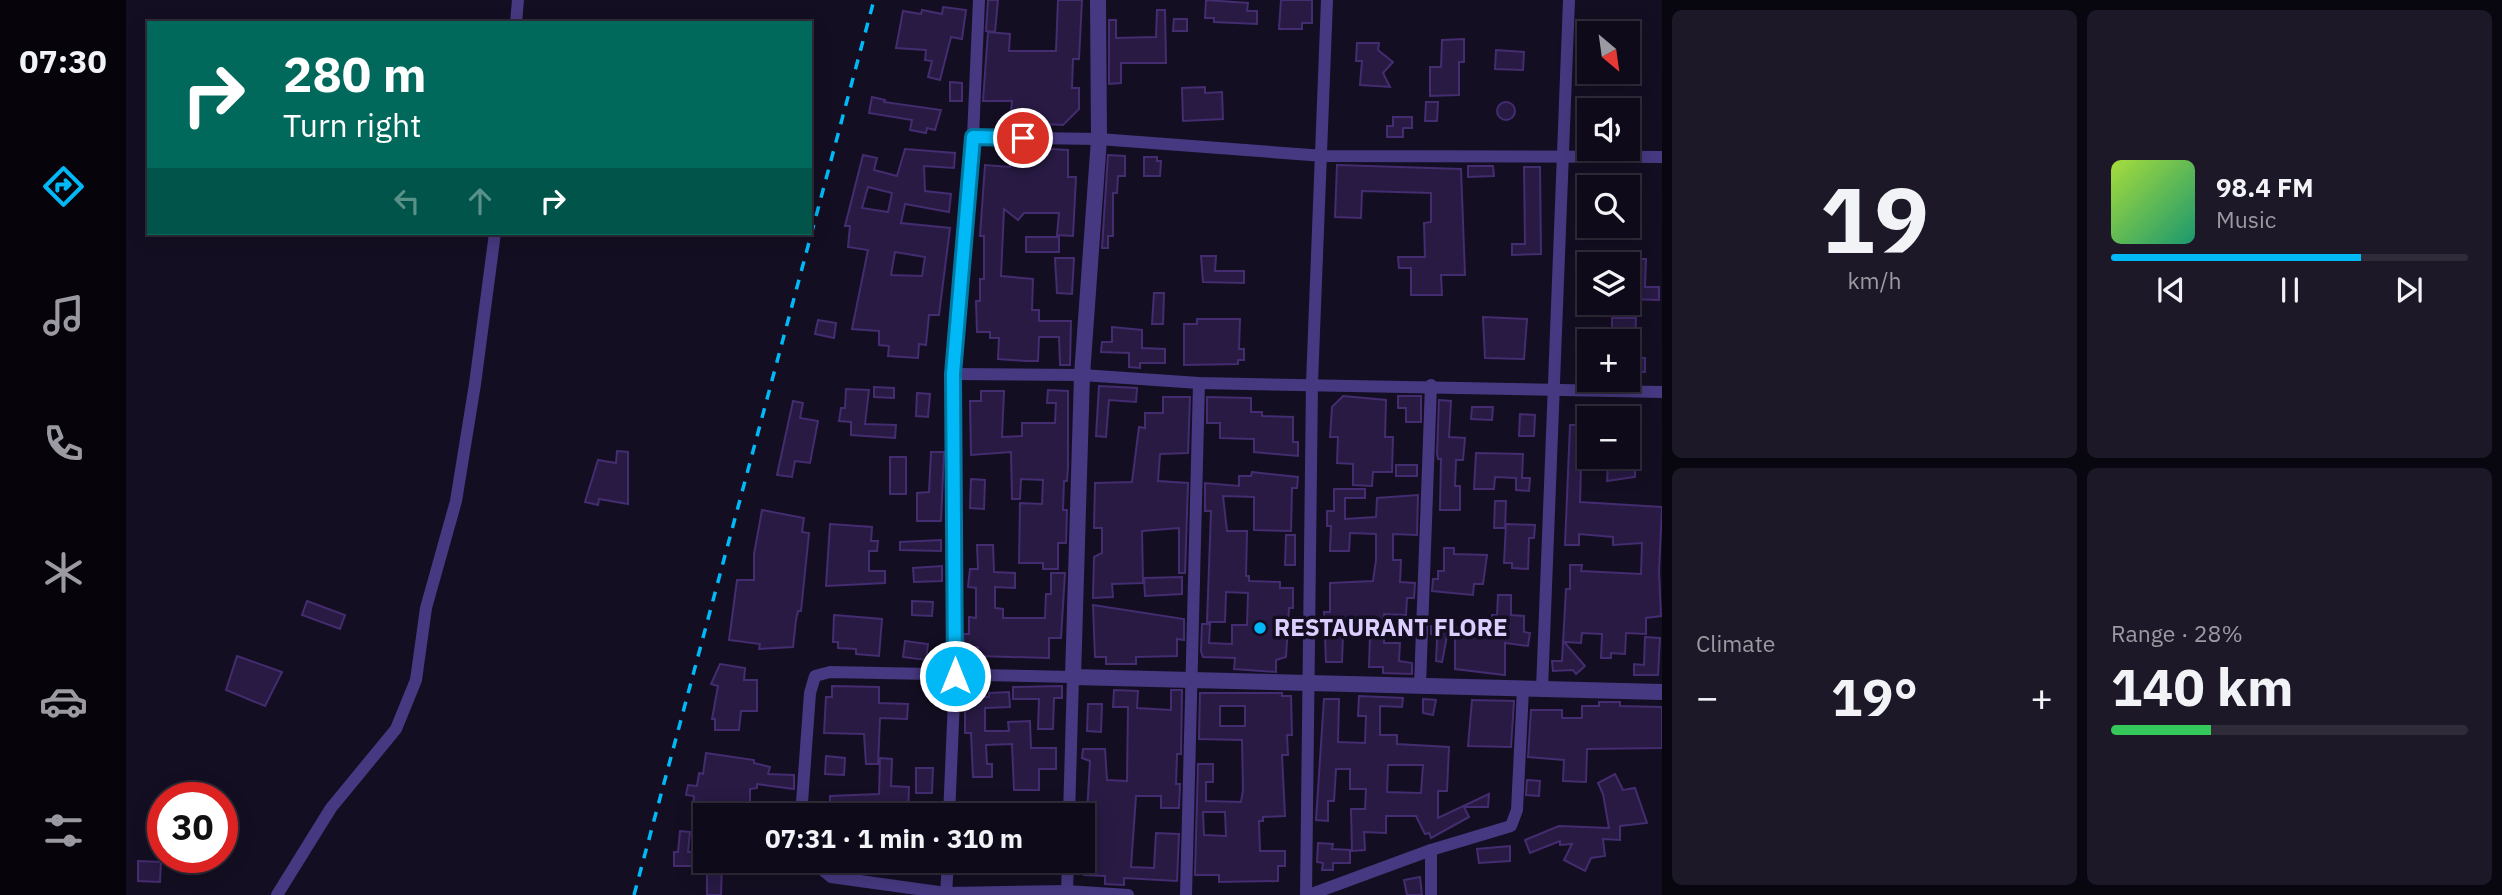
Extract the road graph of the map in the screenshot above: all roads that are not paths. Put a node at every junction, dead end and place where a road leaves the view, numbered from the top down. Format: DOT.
graph roads {
  1 [pos="518,0"];
  2 [pos="979,0"];
  3 [pos="1098,0"];
  4 [pos="1328,0"];
  5 [pos="1569,0"];
  6 [pos="516,21"];
  7 [pos="973,137"];
  8 [pos="1099,139"];
  9 [pos="1324,156"];
  10 [pos="1562,156"];
  11 [pos="1662,157"];
  12 [pos="495,235"];
  13 [pos="953,374"];
  14 [pos="1082,375"];
  15 [pos="1199,383"];
  16 [pos="1312,383"];
  17 [pos="1431,385"];
  18 [pos="1553,389"];
  19 [pos="1662,392"];
  20 [pos="955,676"];
  21 [pos="1073,677"];
  22 [pos="1191,680"];
  23 [pos="1308,682"];
  24 [pos="1420,685"];
  25 [pos="1524,689"];
  26 [pos="1542,689"];
  27 [pos="1662,692"];
  28 [pos="802,803"];
  29 [pos="950,803"];
  30 [pos="1069,803"];
  31 [pos="1431,850"];
  32 [pos="826,873"];
  33 [pos="947,873"];
  34 [pos="1068,873"];
  35 [pos="1067,891"];
  36 [pos="946,894"];
  37 [pos="277,895"];
  38 [pos="1128,895"];
  39 [pos="1186,895"];
  40 [pos="1308,895"];
  41 [pos="1431,895"];
  1 -- 6 [label="street"];
  2 -- 7 [label="street"];
  3 -- 8 [label="street"];
  4 -- 9 [label="street"];
  5 -- 10 [label="street"];
  7 -- 8 [label="street"];
  7 -- 13 [label="street"];
  8 -- 9 [label="street"];
  8 -- 14 [label="street"];
  9 -- 10 [label="street"];
  9 -- 16 [label="street"];
  10 -- 11 [label="street"];
  10 -- 18 [label="street"];
  12 -- 37 [label="street"];
  13 -- 14 [label="street"];
  13 -- 20 [label="street"];
  14 -- 15 [label="street"];
  14 -- 21 [label="street"];
  15 -- 16 [label="street"];
  15 -- 22 [label="street"];
  16 -- 17 [label="street"];
  16 -- 23 [label="street"];
  17 -- 18 [label="street"];
  17 -- 24 [label="street"];
  18 -- 19 [label="street"];
  18 -- 26 [label="street"];
  20 -- 21 [label="street"];
  20 -- 28 [label="street"];
  20 -- 29 [label="street"];
  21 -- 22 [label="street"];
  21 -- 30 [label="street"];
  22 -- 23 [label="street"];
  22 -- 39 [label="street"];
  23 -- 24 [label="street"];
  23 -- 40 [label="street"];
  24 -- 25 [label="street"];
  25 -- 26 [label="street"];
  25 -- 31 [label="street"];
  26 -- 27 [label="street"];
  31 -- 40 [label="street"];
  31 -- 41 [label="street"];
  32 -- 36 [label="street"];
  33 -- 36 [label="street"];
  34 -- 35 [label="street"];
  35 -- 36 [label="street"];
  35 -- 38 [label="street"];
}
